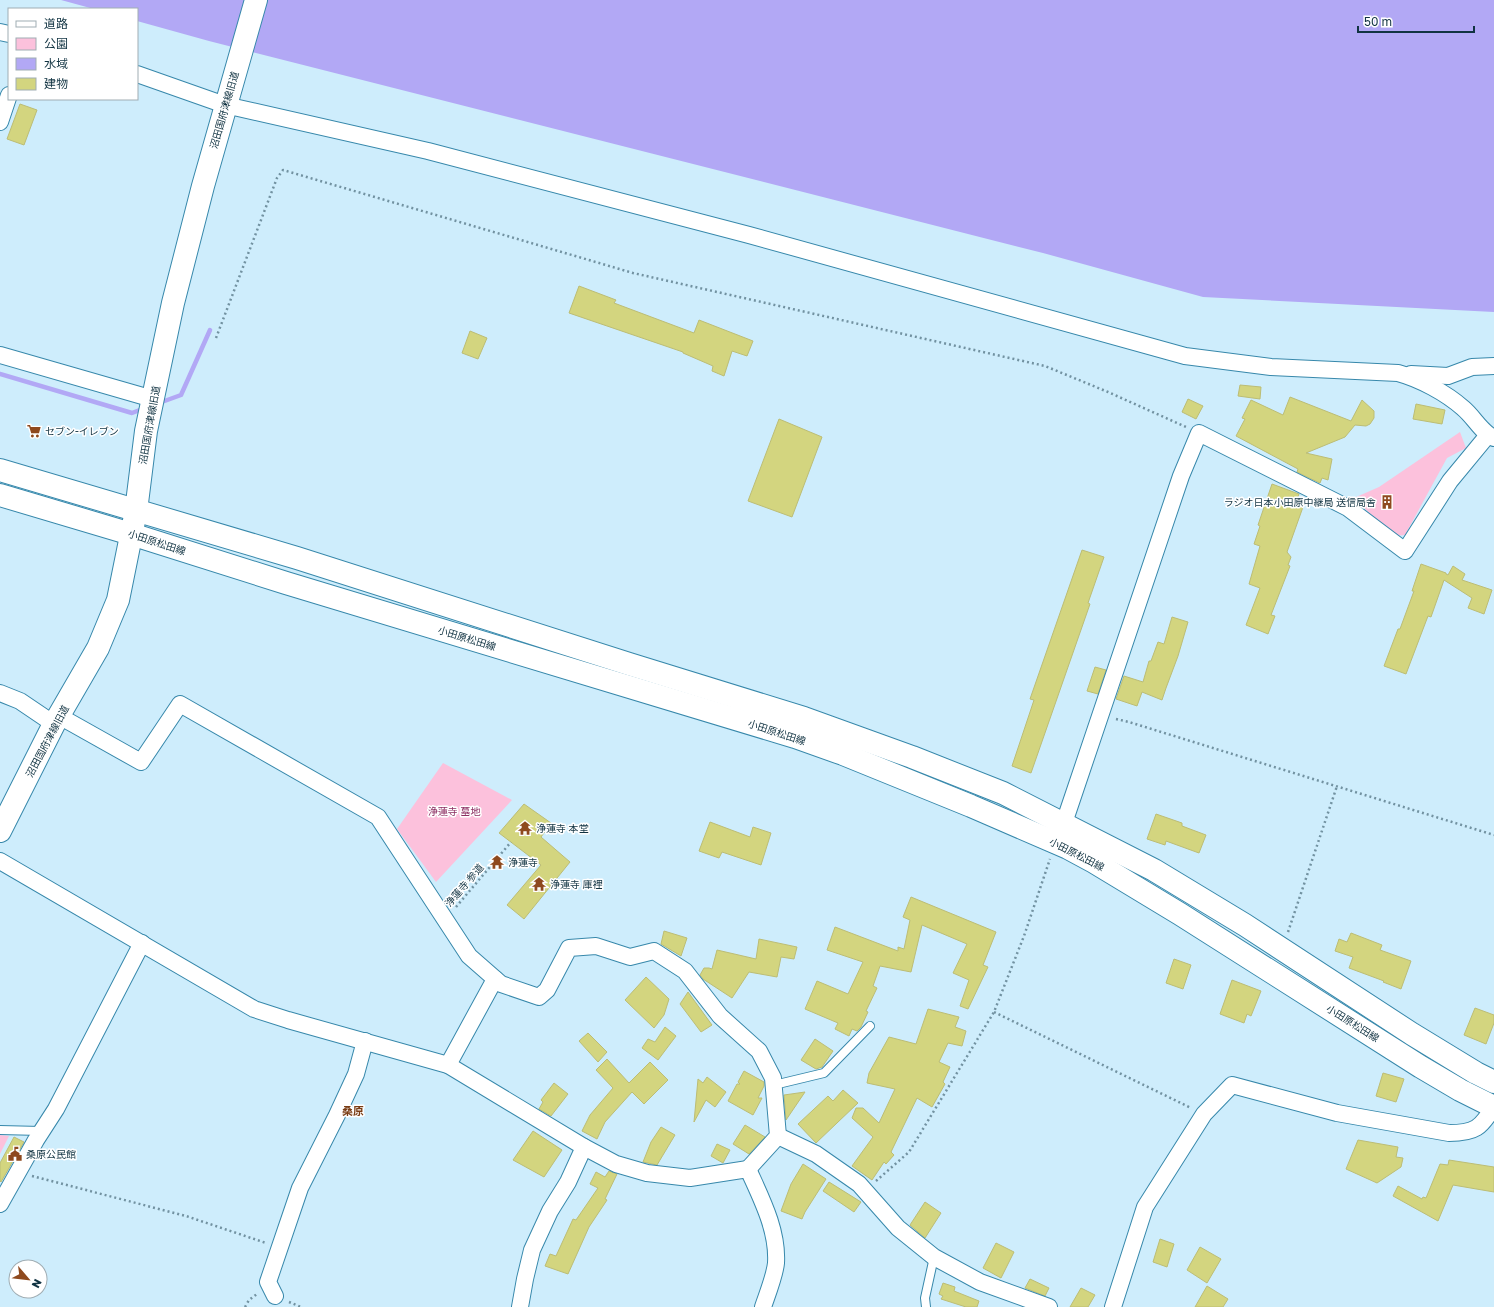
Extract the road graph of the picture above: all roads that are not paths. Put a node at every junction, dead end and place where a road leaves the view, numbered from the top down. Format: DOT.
graph roads {
  1 [pos="256,0"];
  2 [pos="138,74"];
  3 [pos="8,98"];
  4 [pos="225,105"];
  5 [pos="0,122"];
  6 [pos="0,355"];
  7 [pos="1494,366"];
  8 [pos="1398,373"];
  9 [pos="152,399"];
  10 [pos="1491,436"];
  11 [pos="0,470"];
  12 [pos="0,495"];
  13 [pos="136,511"];
  14 [pos="131,534"];
  15 [pos="0,693"];
  16 [pos="57,720"];
  17 [pos="1064,823"];
  18 [pos="0,831"];
  19 [pos="0,861"];
  20 [pos="142,943"];
  21 [pos="495,979"];
  22 [pos="870,1026"];
  23 [pos="365,1041"];
  24 [pos="448,1065"];
  25 [pos="1494,1082"];
  26 [pos="774,1085"];
  27 [pos="1494,1106"];
  28 [pos="0,1130"];
  29 [pos="42,1131"];
  30 [pos="778,1136"];
  31 [pos="584,1147"];
  32 [pos="748,1169"];
  33 [pos="0,1204"];
  34 [pos="934,1257"];
  35 [pos="275,1296"];
  36 [pos="520,1307"];
  37 [pos="763,1307"];
  38 [pos="926,1307"];
  39 [pos="1049,1307"];
  40 [pos="1113,1307"];
  1 -- 4 [label="main road, 沼田国府津線旧道"];
  2 -- 4 [label="street"];
  3 -- 5 [label="street"];
  4 -- 8 [label="street"];
  4 -- 9 [label="main road, 沼田国府津線旧道"];
  6 -- 9 [label="street"];
  7 -- 8 [label="street"];
  8 -- 10 [label="street"];
  9 -- 13 [label="main road, 沼田国府津線旧道"];
  10 -- 17 [label="street"];
  11 -- 13 [label="main road, 小田原松田線"];
  12 -- 14 [label="main road, 小田原松田線"];
  13 -- 14 [label="main road, 沼田国府津線旧道"];
  13 -- 17 [label="main road, 小田原松田線"];
  14 -- 16 [label="main road, 沼田国府津線旧道"];
  14 -- 27 [label="main road, 小田原松田線"];
  15 -- 16 [label="street"];
  16 -- 18 [label="main road, 沼田国府津線旧道"];
  16 -- 21 [label="street"];
  17 -- 25 [label="main road, 小田原松田線"];
  19 -- 20 [label="street"];
  20 -- 23 [label="street"];
  20 -- 29 [label="street"];
  21 -- 24 [label="street"];
  21 -- 26 [label="street"];
  22 -- 26 [label="lane"];
  23 -- 24 [label="street"];
  23 -- 35 [label="street"];
  24 -- 31 [label="street"];
  26 -- 30 [label="street"];
  27 -- 40 [label="street"];
  28 -- 29 [label="lane"];
  29 -- 33 [label="street"];
  30 -- 32 [label="street"];
  30 -- 34 [label="street"];
  31 -- 32 [label="street"];
  31 -- 36 [label="street"];
  32 -- 37 [label="street"];
  34 -- 38 [label="lane"];
  34 -- 39 [label="street"];
}
